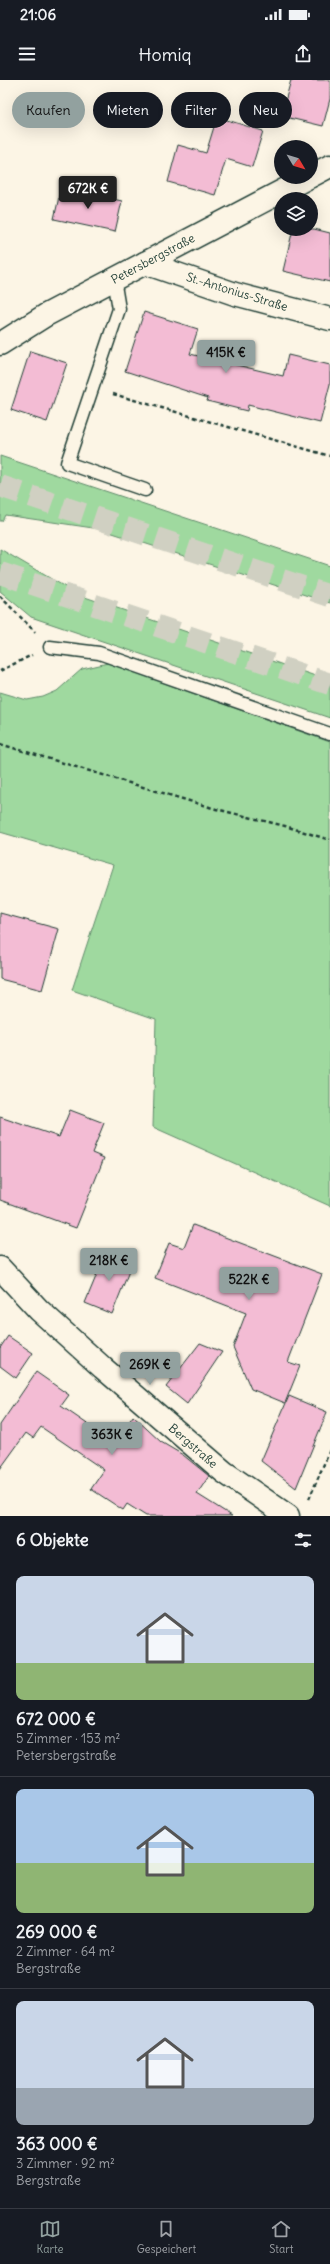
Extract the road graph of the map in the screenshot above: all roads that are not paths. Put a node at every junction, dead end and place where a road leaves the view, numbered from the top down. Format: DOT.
graph roads {
  1 [pos="330,166"];
  2 [pos="318,172"];
  3 [pos="295,184"];
  4 [pos="145,262"];
  5 [pos="114,279"];
  6 [pos="330,318"];
  7 [pos="0,344"];
  8 [pos="145,490"];
  9 [pos="50,647"];
  10 [pos="330,734"];
  11 [pos="0,1268"];
  12 [pos="297,1511"];
  1 -- 2 [label="street, Petersbergstraße"];
  3 -- 4 [label="street, Petersbergstraße"];
  4 -- 5 [label="street, Petersbergstraße"];
  4 -- 6 [label="street, St.-Antonius-Straße"];
  5 -- 7 [label="street, Petersbergstraße"];
  5 -- 8 [label="lane"];
  9 -- 10 [label="lane"];
  11 -- 12 [label="street, Bergstraße"];
}
